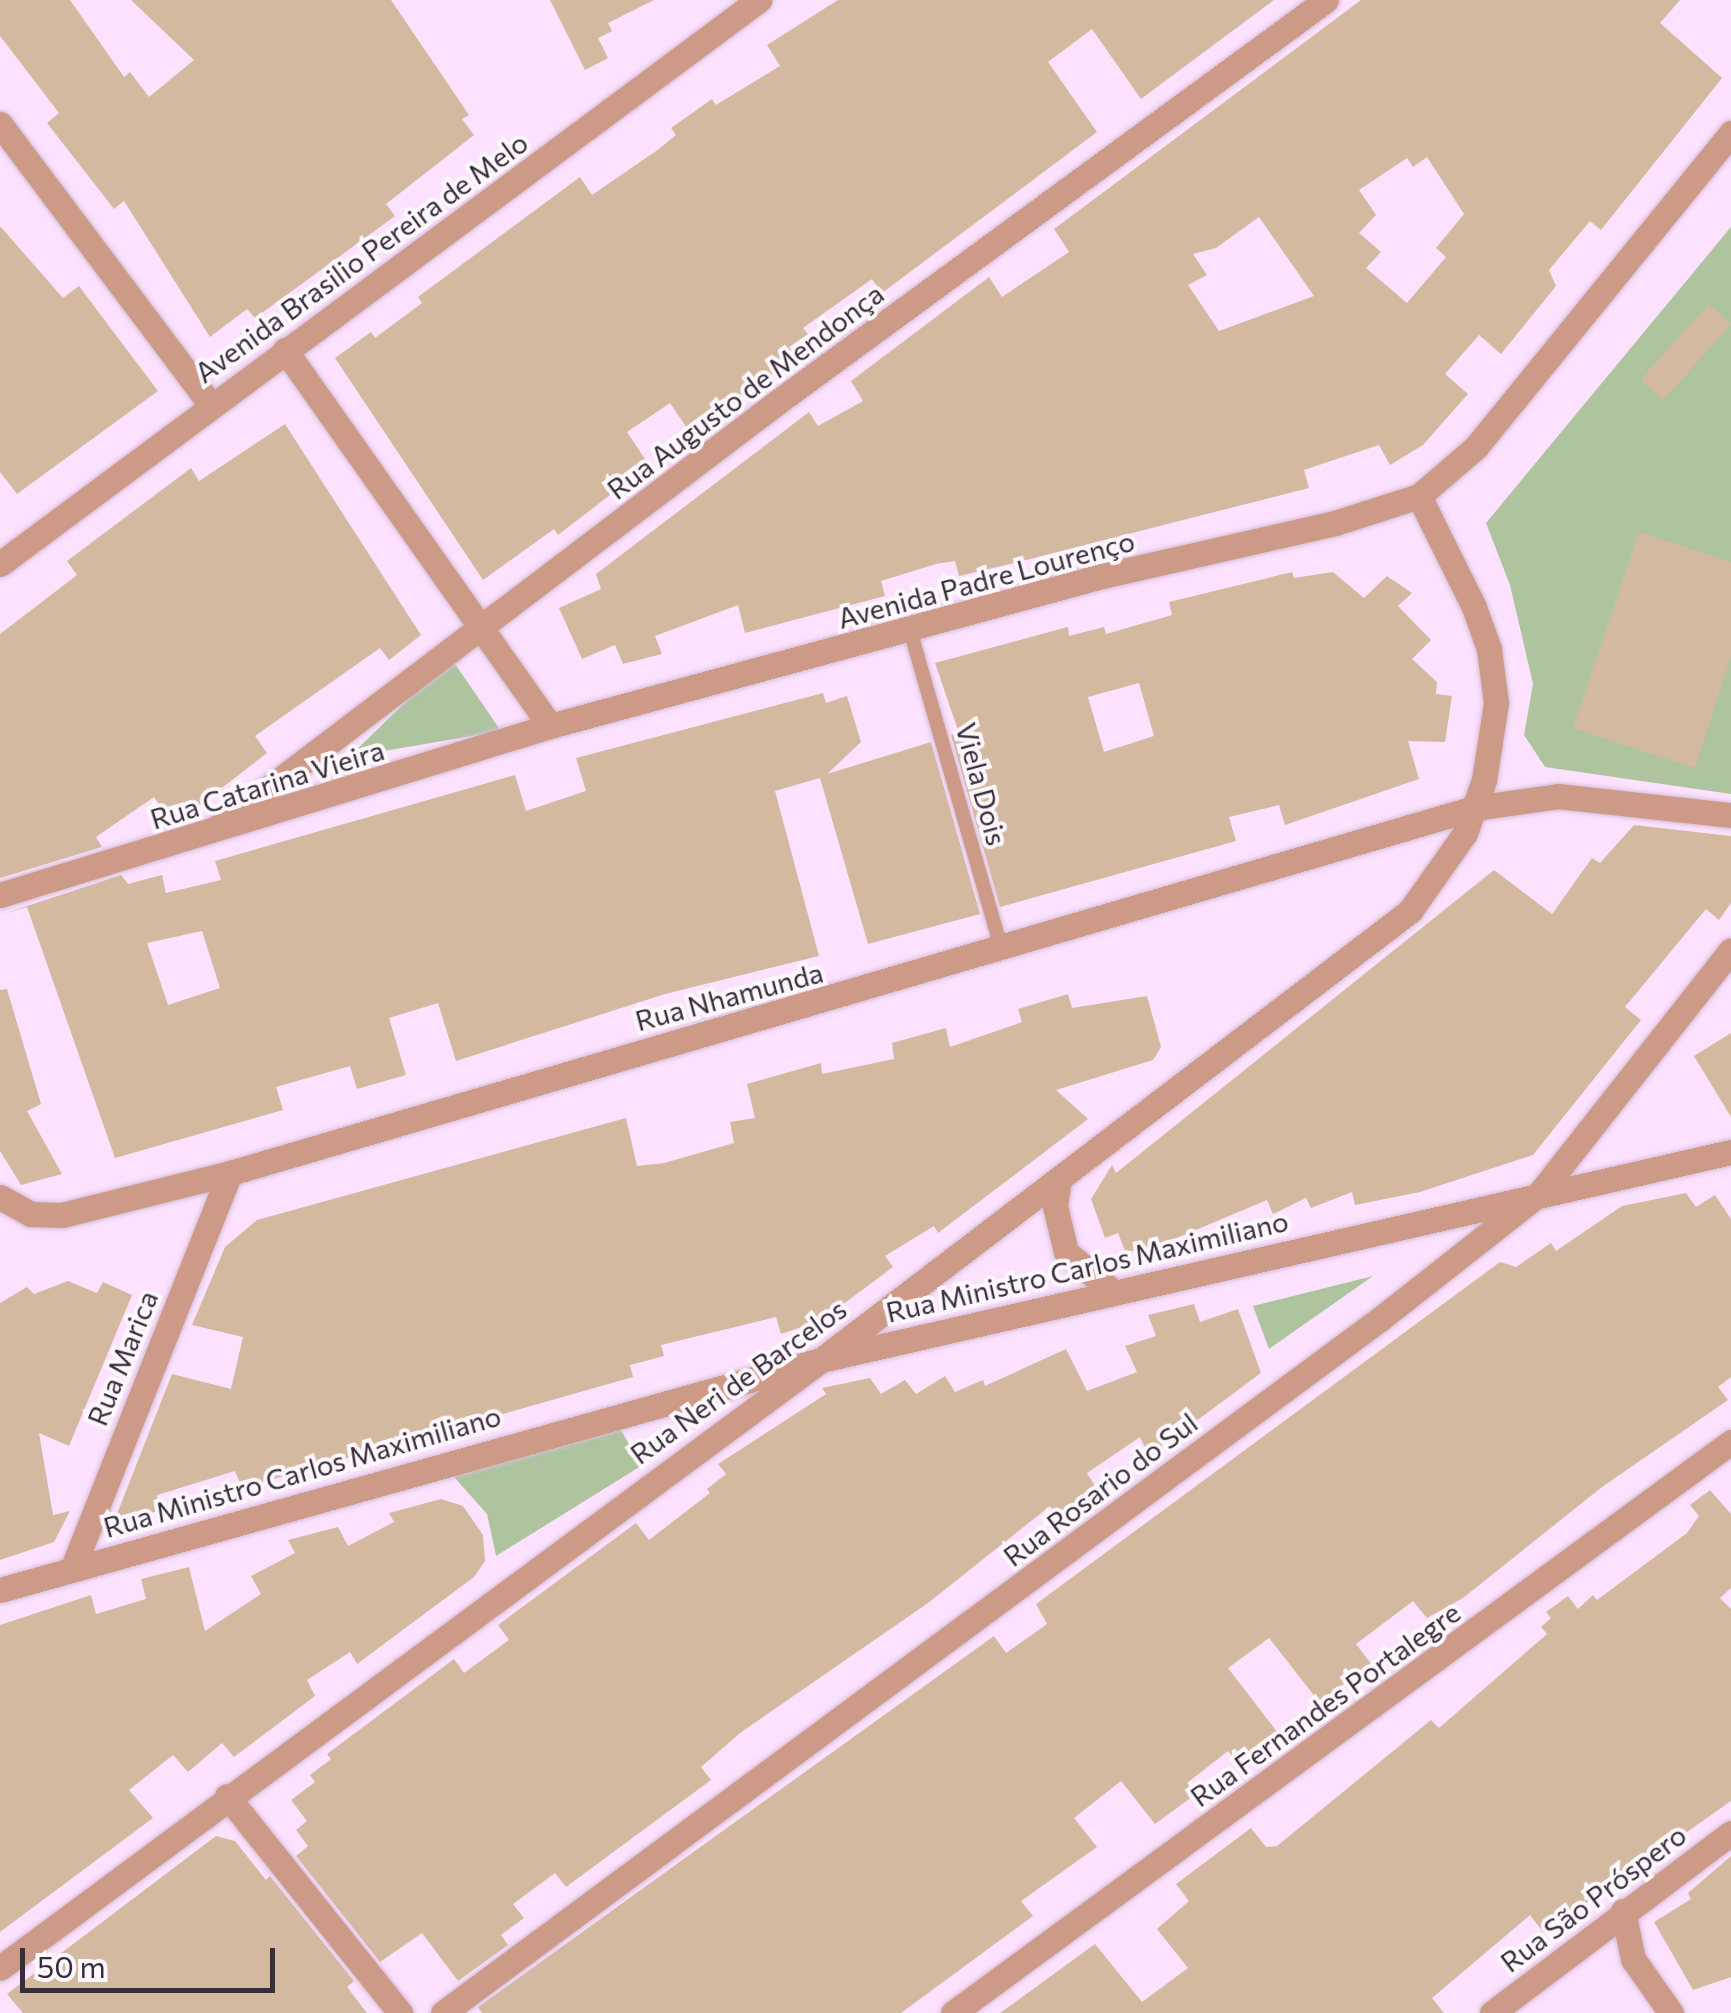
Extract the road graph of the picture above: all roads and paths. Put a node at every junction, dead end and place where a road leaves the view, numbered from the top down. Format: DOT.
graph roads {
  1 [pos="760,0"];
  2 [pos="1326,0"];
  3 [pos="0,124"];
  4 [pos="1731,132"];
  5 [pos="285,350"];
  6 [pos="211,405"];
  7 [pos="1418,496"];
  8 [pos="0,564"];
  9 [pos="480,627"];
  10 [pos="910,630"];
  11 [pos="550,726"];
  12 [pos="1474,808"];
  13 [pos="1731,815"];
  14 [pos="204,837"];
  15 [pos="0,895"];
  16 [pos="1731,950"];
  17 [pos="1002,951"];
  18 [pos="1731,1152"];
  19 [pos="230,1173"];
  20 [pos="1059,1180"];
  21 [pos="1539,1194"];
  22 [pos="0,1196"];
  23 [pos="1110,1289"];
  24 [pos="822,1360"];
  25 [pos="1731,1442"];
  26 [pos="73,1567"];
  27 [pos="0,1590"];
  28 [pos="227,1796"];
  29 [pos="1731,1833"];
  30 [pos="1623,1910"];
  31 [pos="0,1968"];
  32 [pos="400,2013"];
  33 [pos="443,2013"];
  34 [pos="953,2013"];
  35 [pos="1492,2013"];
  36 [pos="1671,2013"];
  1 -- 5 [label="street, Avenida Brasilio Pereira de Melo"];
  2 -- 9 [label="street, Rua Augusto de Mendonça"];
  3 -- 6 [label="street"];
  4 -- 7 [label="street, Avenida Padre Lourenço"];
  5 -- 6 [label="street, Avenida Brasilio Pereira de Melo"];
  5 -- 9 [label="street"];
  6 -- 8 [label="street, Avenida Brasilio Pereira de Melo"];
  7 -- 10 [label="street, Avenida Padre Lourenço"];
  7 -- 12 [label="street"];
  9 -- 11 [label="street"];
  9 -- 14 [label="street, Rua Augusto de Mendonça"];
  10 -- 11 [label="street, Avenida Padre Lourenço"];
  10 -- 17 [label="lane, Viela Dois"];
  11 -- 14 [label="street, Rua Catarina Vieira"];
  12 -- 13 [label="street, Rua Nhamunda"];
  12 -- 17 [label="street, Rua Nhamunda"];
  12 -- 20 [label="street, Rua Neri de Barcelos"];
  14 -- 15 [label="street, Rua Catarina Vieira"];
  16 -- 21 [label="street, Rua Rosario do Sul"];
  17 -- 19 [label="street, Rua Nhamunda"];
  18 -- 21 [label="street, Rua Ministro Carlos Maximiliano"];
  19 -- 22 [label="street, Rua Nhamunda"];
  19 -- 26 [label="street, Rua Marica"];
  20 -- 23 [label="street"];
  20 -- 24 [label="street, Rua Neri de Barcelos"];
  21 -- 23 [label="street, Rua Ministro Carlos Maximiliano"];
  21 -- 33 [label="street, Rua Rosario do Sul"];
  23 -- 24 [label="street, Rua Ministro Carlos Maximiliano"];
  24 -- 26 [label="street, Rua Ministro Carlos Maximiliano"];
  24 -- 28 [label="street, Rua Neri de Barcelos"];
  25 -- 34 [label="street, Rua Fernandes Portalegre"];
  26 -- 27 [label="street, Rua Ministro Carlos Maximiliano"];
  28 -- 31 [label="street, Rua Neri de Barcelos"];
  28 -- 32 [label="street"];
  29 -- 30 [label="street, Rua São Próspero"];
  30 -- 35 [label="street, Rua São Próspero"];
  30 -- 36 [label="street"];
}
